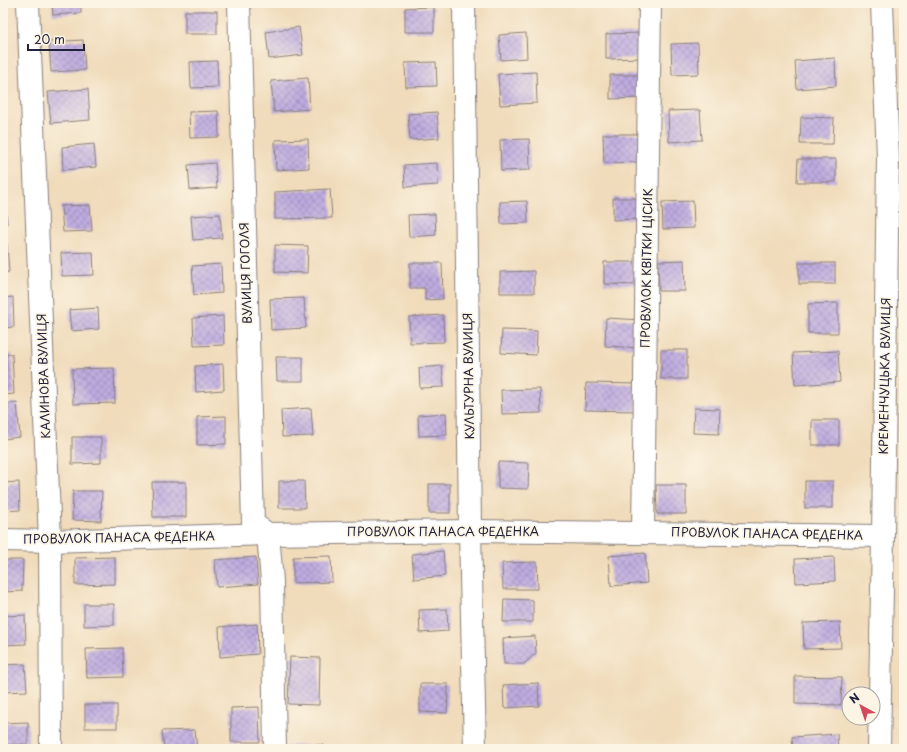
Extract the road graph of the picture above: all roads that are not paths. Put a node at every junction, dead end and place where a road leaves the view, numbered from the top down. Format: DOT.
graph roads {
  1 [pos="28,3"];
  2 [pos="239,3"];
  3 [pos="464,3"];
  4 [pos="650,3"];
  5 [pos="882,3"];
  6 [pos="470,531"];
  7 [pos="643,533"];
  8 [pos="268,534"];
  9 [pos="884,536"];
  10 [pos="3,540"];
  11 [pos="50,541"];
  12 [pos="51,749"];
  13 [pos="275,749"];
  14 [pos="475,749"];
  15 [pos="879,749"];
  1 -- 11 [label="street, КАЛИНОВА ВУЛИЦЯ"];
  2 -- 8 [label="street, ВУЛИЦЯ ГОГОЛЯ"];
  3 -- 6 [label="street, КУЛЬТУРНА ВУЛИЦЯ"];
  4 -- 7 [label="street, ПРОВУЛОК КВІТКИ ЦІСИК"];
  5 -- 9 [label="street, КРЕМЕНЧУЦЬКА ВУЛИЦЯ"];
  6 -- 7 [label="street, ПРОВУЛОК ПАНАСА ФЕДЕНКА"];
  6 -- 8 [label="street, ПРОВУЛОК ПАНАСА ФЕДЕНКА"];
  6 -- 14 [label="street, КУЛЬТУРНА ВУЛИЦЯ"];
  7 -- 9 [label="street, ПРОВУЛОК ПАНАСА ФЕДЕНКА"];
  8 -- 11 [label="street, ПРОВУЛОК ПАНАСА ФЕДЕНКА"];
  8 -- 13 [label="street"];
  9 -- 15 [label="street, КРЕМЕНЧУЦЬКА ВУЛИЦЯ"];
  10 -- 11 [label="street, ПРОВУЛОК ПАНАСА ФЕДЕНКА"];
  11 -- 12 [label="street, КАЛИНОВА ВУЛИЦЯ"];
}
